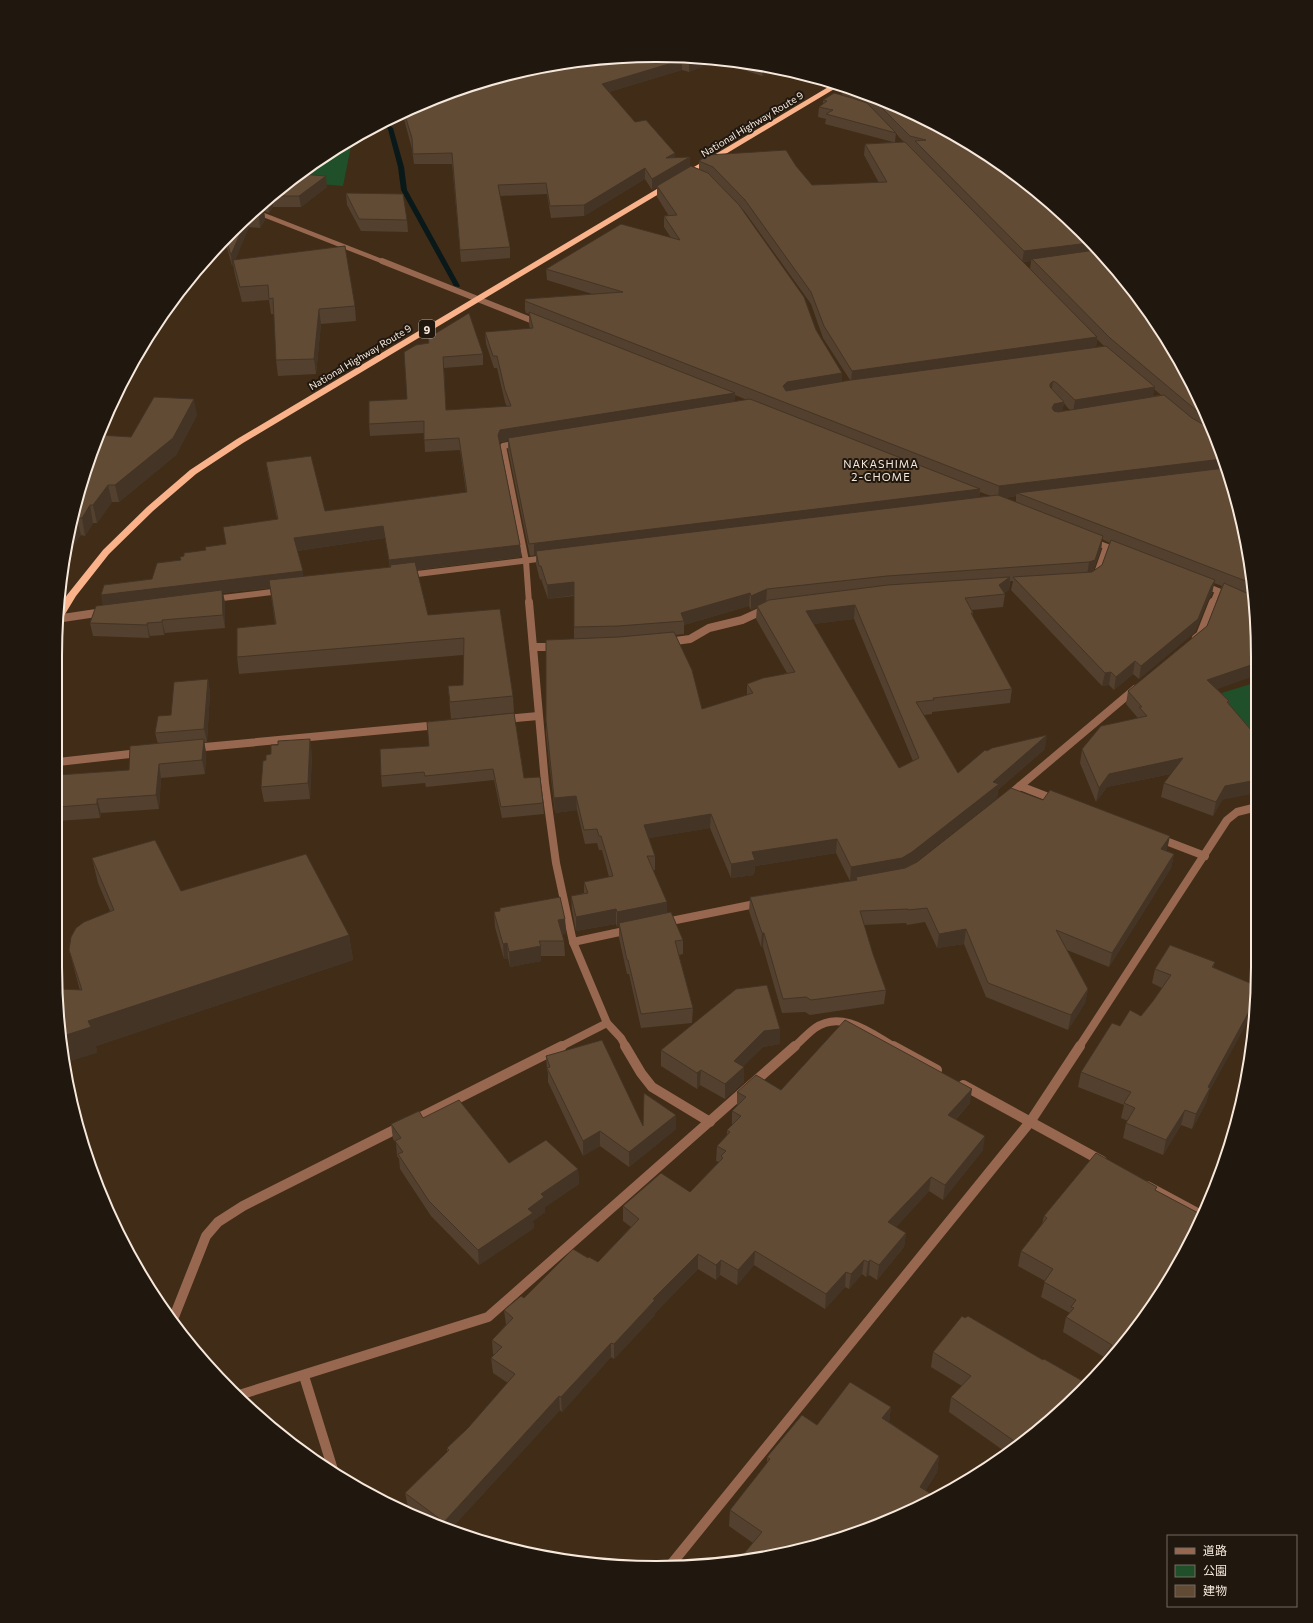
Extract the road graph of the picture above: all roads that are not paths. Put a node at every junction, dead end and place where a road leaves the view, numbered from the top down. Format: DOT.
graph roads {
  1 [pos="832,89"];
  2 [pos="261,214"];
  3 [pos="478,298"];
  4 [pos="545,325"];
  5 [pos="524,442"];
  6 [pos="1088,540"];
  7 [pos="1106,547"];
  8 [pos="1121,552"];
  9 [pos="557,557"];
  10 [pos="526,561"];
  11 [pos="401,576"];
  12 [pos="1088,580"];
  13 [pos="1195,582"];
  14 [pos="291,590"];
  15 [pos="1218,591"];
  16 [pos="1240,599"];
  17 [pos="205,600"];
  18 [pos="774,607"];
  19 [pos="64,608"];
  20 [pos="112,611"];
  21 [pos="63,619"];
  22 [pos="663,642"];
  23 [pos="1188,645"];
  24 [pos="565,646"];
  25 [pos="533,647"];
  26 [pos="1139,686"];
  27 [pos="538,716"];
  28 [pos="499,720"];
  29 [pos="444,725"];
  30 [pos="184,749"];
  31 [pos="145,752"];
  32 [pos="62,762"];
  33 [pos="1020,786"];
  34 [pos="1002,800"];
  35 [pos="1064,803"];
  36 [pos="1251,808"];
  37 [pos="1153,836"];
  38 [pos="1204,856"];
  39 [pos="768,902"];
  40 [pos="656,924"];
  41 [pos="640,928"];
  42 [pos="573,942"];
  43 [pos="607,1023"];
  44 [pos="710,1122"];
  45 [pos="1030,1122"];
  46 [pos="1112,1167"];
  47 [pos="1140,1182"];
  48 [pos="1197,1213"];
  49 [pos="175,1314"];
  50 [pos="304,1376"];
  51 [pos="244,1394"];
  52 [pos="331,1464"];
  53 [pos="674,1561"];
  1 -- 3 [label="highway, National Highway Route 9 / 9"];
  2 -- 3 [label="street"];
  3 -- 4 [label="street"];
  3 -- 19 [label="highway, National Highway Route 9 / 9"];
  5 -- 10 [label="street"];
  6 -- 7 [label="street"];
  7 -- 8 [label="street"];
  7 -- 12 [label="street"];
  9 -- 10 [label="street"];
  10 -- 11 [label="street"];
  10 -- 25 [label="street"];
  13 -- 15 [label="street"];
  14 -- 17 [label="street"];
  15 -- 16 [label="street"];
  15 -- 23 [label="street"];
  18 -- 22 [label="street"];
  20 -- 21 [label="street"];
  24 -- 25 [label="street"];
  25 -- 27 [label="street"];
  26 -- 33 [label="street"];
  27 -- 28 [label="street"];
  27 -- 42 [label="street"];
  29 -- 30 [label="street"];
  31 -- 32 [label="street"];
  33 -- 34 [label="street"];
  33 -- 35 [label="street"];
  36 -- 38 [label="street"];
  37 -- 38 [label="street"];
  38 -- 45 [label="street"];
  39 -- 40 [label="street"];
  41 -- 42 [label="street"];
  42 -- 43 [label="street"];
  43 -- 44 [label="street"];
  43 -- 49 [label="street"];
  44 -- 45 [label="street"];
  44 -- 50 [label="street"];
  45 -- 46 [label="street"];
  45 -- 53 [label="street"];
  47 -- 48 [label="street"];
  50 -- 51 [label="street"];
  50 -- 52 [label="street"];
}
